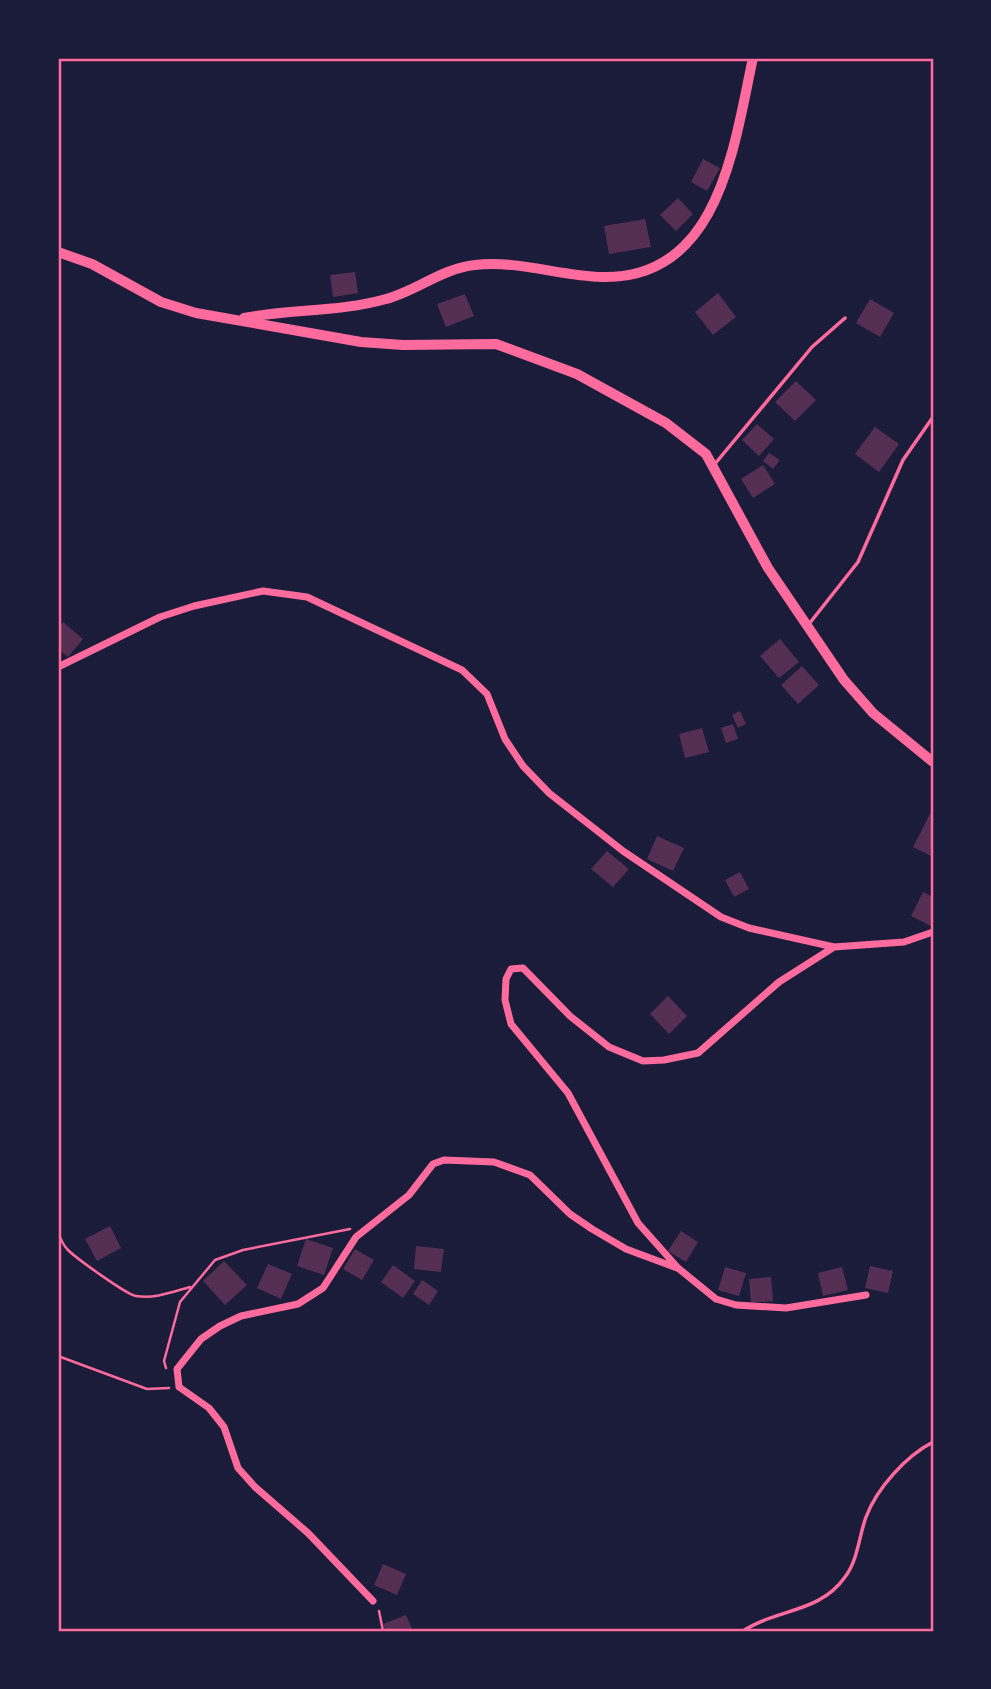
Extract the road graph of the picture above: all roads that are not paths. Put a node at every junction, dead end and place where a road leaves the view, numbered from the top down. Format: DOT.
graph roads {
  1 [pos="753,58"];
  2 [pos="58,252"];
  3 [pos="845,318"];
  4 [pos="236,320"];
  5 [pos="933,417"];
  6 [pos="713,465"];
  7 [pos="808,626"];
  8 [pos="58,667"];
  9 [pos="933,762"];
  10 [pos="933,932"];
  11 [pos="834,947"];
  12 [pos="678,1268"];
  13 [pos="866,1295"];
  14 [pos="933,1442"];
  15 [pos="373,1601"];
  16 [pos="743,1631"];
  1 -- 4 [label="street"];
  2 -- 4 [label="street"];
  3 -- 6 [label="lane"];
  4 -- 6 [label="street"];
  5 -- 7 [label="lane"];
  6 -- 7 [label="street"];
  7 -- 9 [label="street"];
  8 -- 11 [label="street"];
  10 -- 11 [label="street"];
  11 -- 12 [label="street"];
  12 -- 13 [label="street"];
  12 -- 15 [label="street"];
  14 -- 16 [label="lane"];
}
